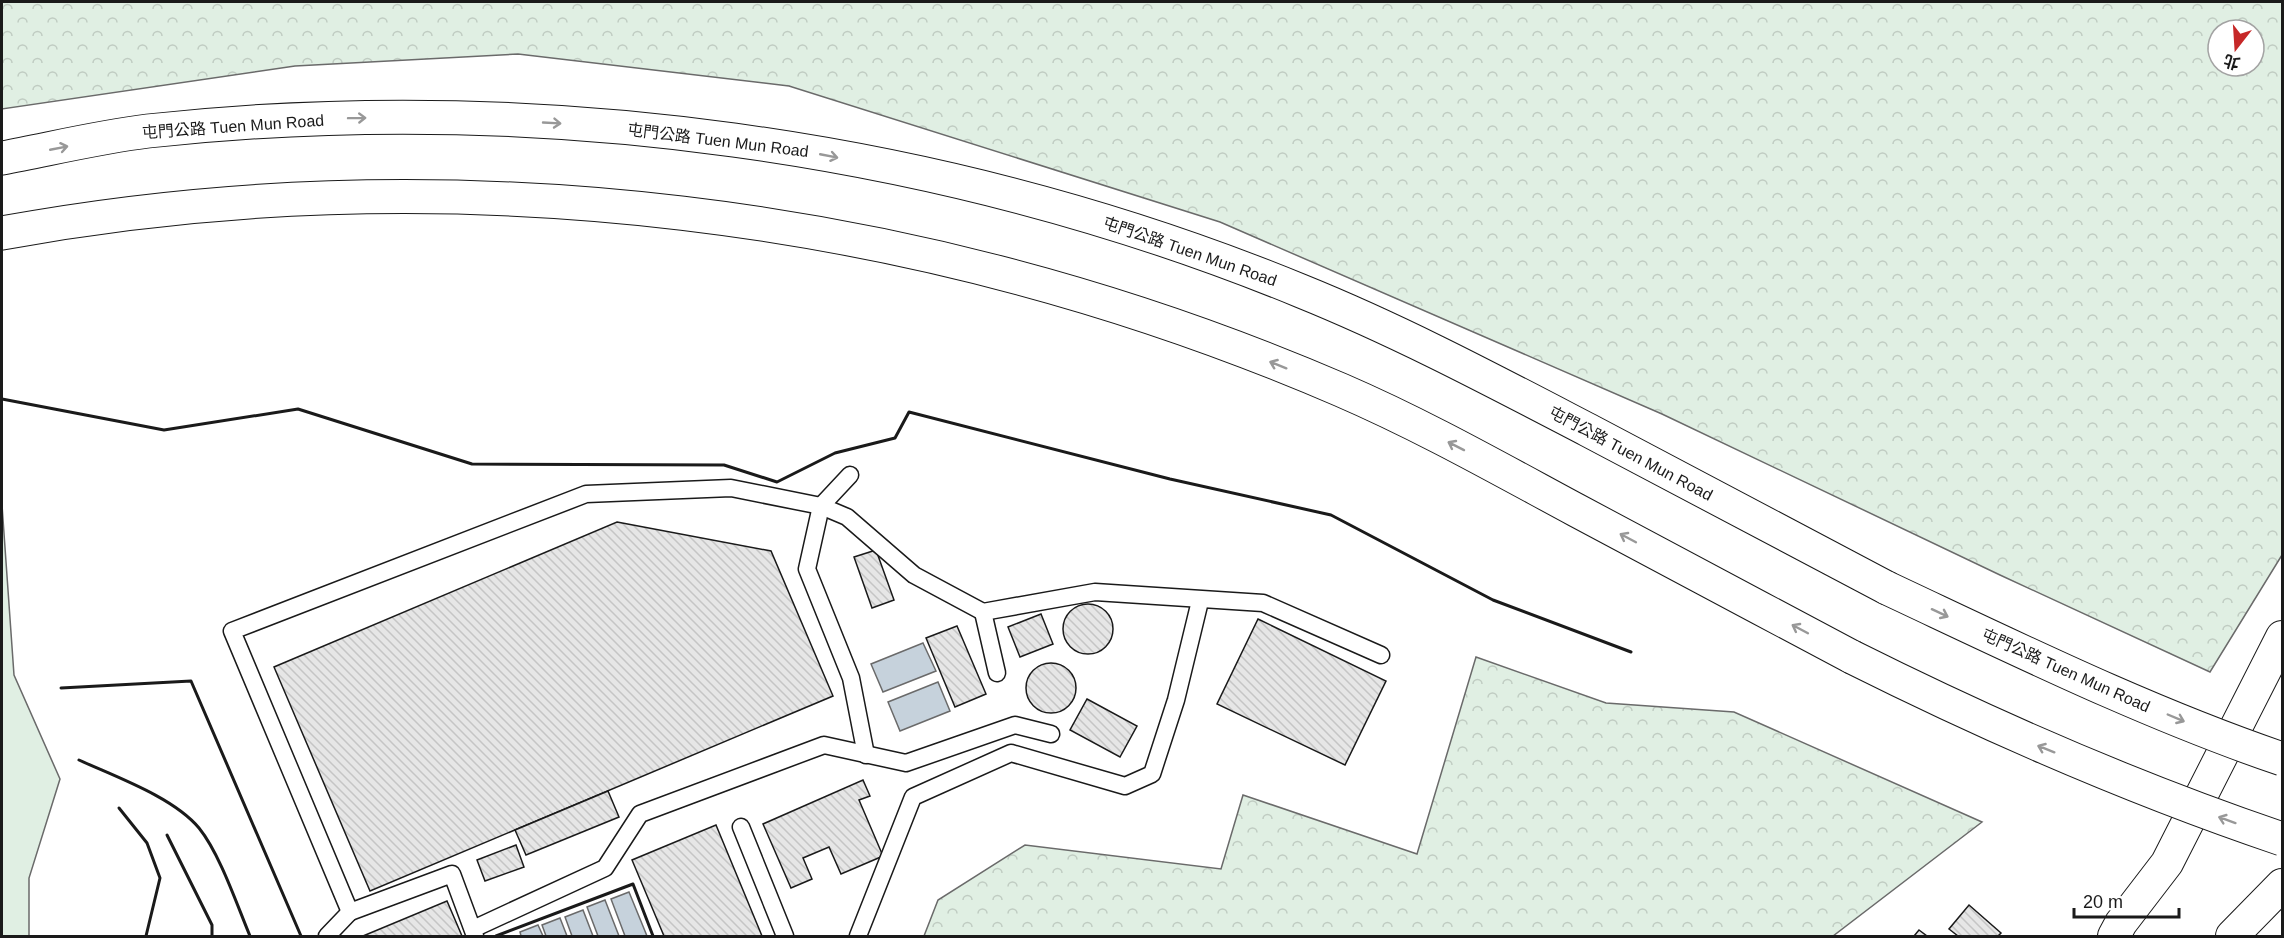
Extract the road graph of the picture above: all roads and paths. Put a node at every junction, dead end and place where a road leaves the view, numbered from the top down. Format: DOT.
graph roads {
  1 [pos="2,158"];
  2 [pos="2,233"];
  3 [pos="850,475"];
  4 [pos="821,506"];
  5 [pos="1200,601"];
  6 [pos="982,612"];
  7 [pos="2283,637"];
  8 [pos="1381,655"];
  9 [pos="997,673"];
  10 [pos="1051,734"];
  11 [pos="866,755"];
  12 [pos="2283,759"];
  13 [pos="741,827"];
  14 [pos="2283,839"];
  15 [pos="2283,885"];
  16 [pos="350,912"];
  17 [pos="474,933"];
  18 [pos="327,936"];
  19 [pos="785,936"];
  20 [pos="858,936"];
  21 [pos="2114,936"];
  22 [pos="2232,936"];
  1 -- 12 [label="highway, 屯門公路 Tuen Mun Road, one-way, bridge"];
  14 -- 2 [label="highway, one-way, bridge"];
  3 -- 4 [label="lane"];
  4 -- 6 [label="lane"];
  4 -- 11 [label="lane"];
  4 -- 16 [label="lane"];
  5 -- 6 [label="lane"];
  5 -- 8 [label="lane"];
  5 -- 20 [label="lane"];
  6 -- 9 [label="lane"];
  7 -- 21 [label="street"];
  10 -- 11 [label="lane"];
  11 -- 17 [label="lane"];
  13 -- 19 [label="lane"];
  15 -- 22 [label="street"];
  16 -- 17 [label="lane"];
  16 -- 18 [label="lane"];
}
